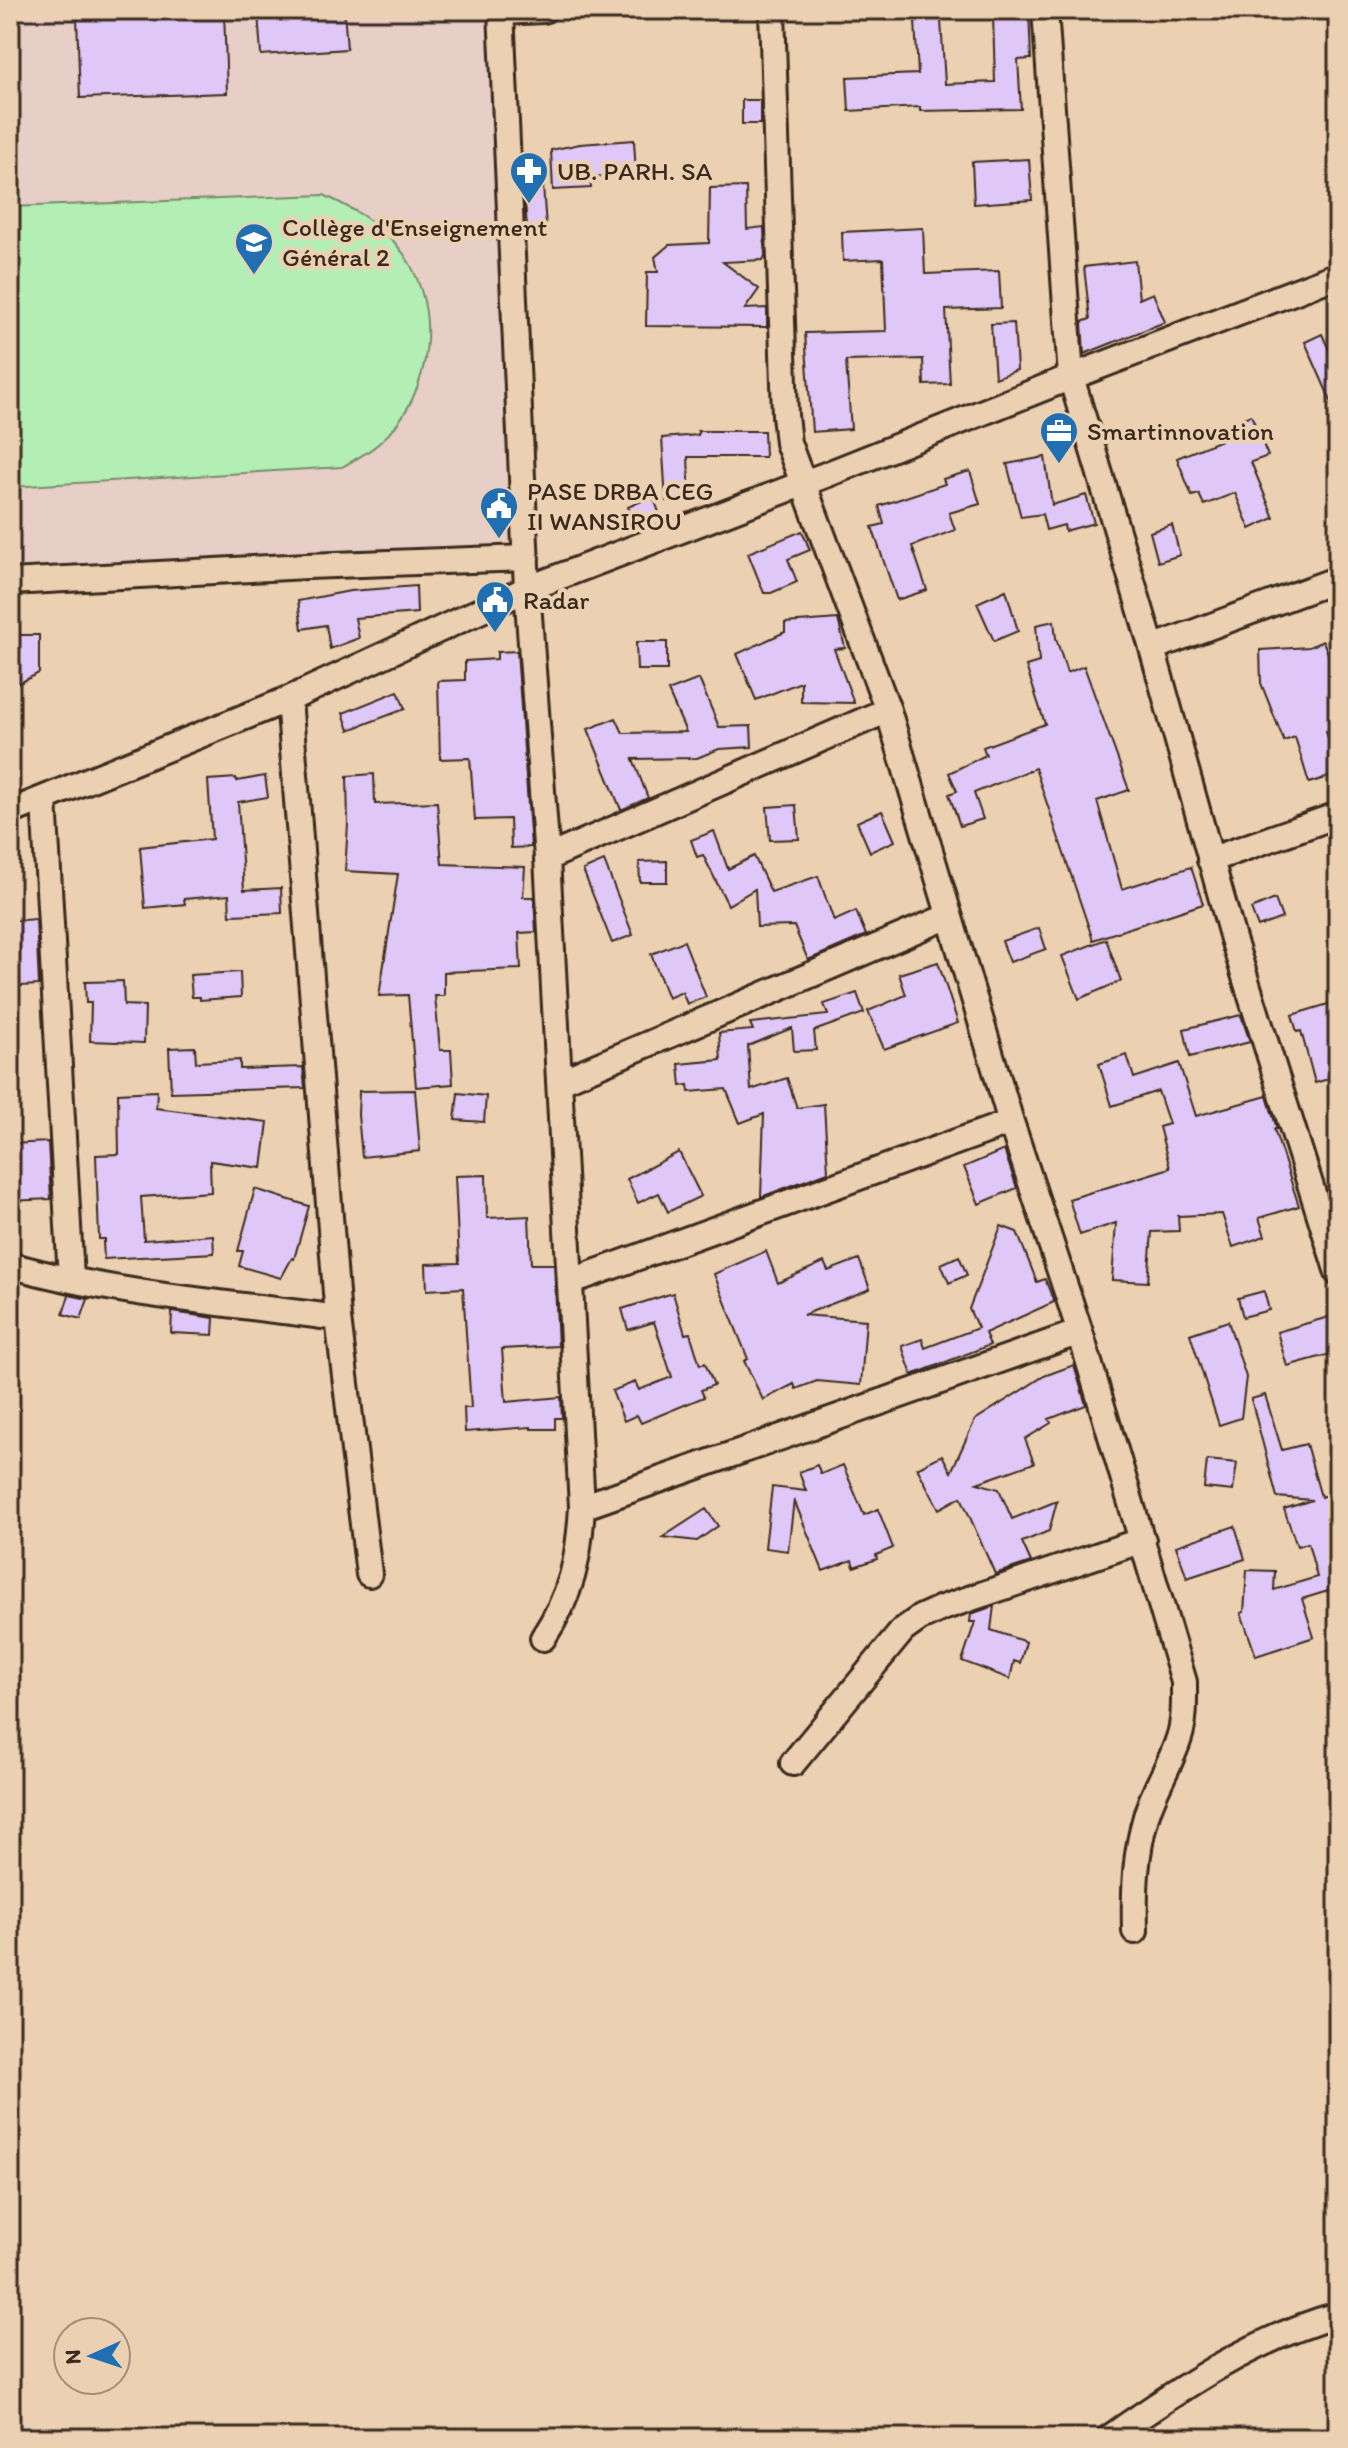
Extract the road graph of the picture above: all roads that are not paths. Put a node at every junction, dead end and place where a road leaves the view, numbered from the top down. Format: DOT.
graph roads {
  1 [pos="544,10"];
  2 [pos="772,10"];
  3 [pos="1045,10"];
  4 [pos="501,11"];
  5 [pos="1338,275"];
  6 [pos="1071,377"];
  7 [pos="804,482"];
  8 [pos="526,558"];
  9 [pos="1338,579"];
  10 [pos="10,582"];
  11 [pos="527,589"];
  12 [pos="1152,648"];
  13 [pos="289,699"];
  14 [pos="888,710"];
  15 [pos="44,800"];
  16 [pos="10,812"];
  17 [pos="1338,815"];
  18 [pos="547,858"];
  19 [pos="1210,860"];
  20 [pos="949,916"];
  21 [pos="559,1082"];
  22 [pos="1011,1122"];
  23 [pos="10,1265"];
  24 [pos="1338,1273"];
  25 [pos="71,1279"];
  26 [pos="572,1281"];
  27 [pos="338,1318"];
  28 [pos="1080,1332"];
  29 [pos="582,1507"];
  30 [pos="1143,1540"];
  31 [pos="369,1574"];
  32 [pos="543,1638"];
  33 [pos="793,1763"];
  34 [pos="1135,1931"];
  35 [pos="1338,2315"];
  36 [pos="1109,2438"];
  1 -- 4 [label="street"];
  2 -- 7 [label="street"];
  3 -- 6 [label="street"];
  4 -- 8 [label="street"];
  5 -- 6 [label="street"];
  6 -- 7 [label="street"];
  6 -- 12 [label="street"];
  7 -- 11 [label="street"];
  7 -- 14 [label="street"];
  8 -- 10 [label="street"];
  8 -- 11 [label="street"];
  9 -- 12 [label="street"];
  11 -- 13 [label="street"];
  11 -- 18 [label="street"];
  12 -- 19 [label="street"];
  13 -- 15 [label="street"];
  13 -- 27 [label="street"];
  14 -- 18 [label="street"];
  14 -- 20 [label="street"];
  15 -- 16 [label="street"];
  15 -- 25 [label="street"];
  17 -- 19 [label="street"];
  18 -- 21 [label="street"];
  19 -- 24 [label="street"];
  20 -- 21 [label="street"];
  20 -- 22 [label="street"];
  21 -- 26 [label="street"];
  22 -- 26 [label="street"];
  22 -- 28 [label="street"];
  23 -- 25 [label="street"];
  25 -- 27 [label="street"];
  26 -- 29 [label="street"];
  27 -- 31 [label="street"];
  28 -- 29 [label="street"];
  28 -- 30 [label="street"];
  29 -- 32 [label="street"];
  30 -- 33 [label="street"];
  30 -- 34 [label="street"];
  35 -- 36 [label="street"];
}
